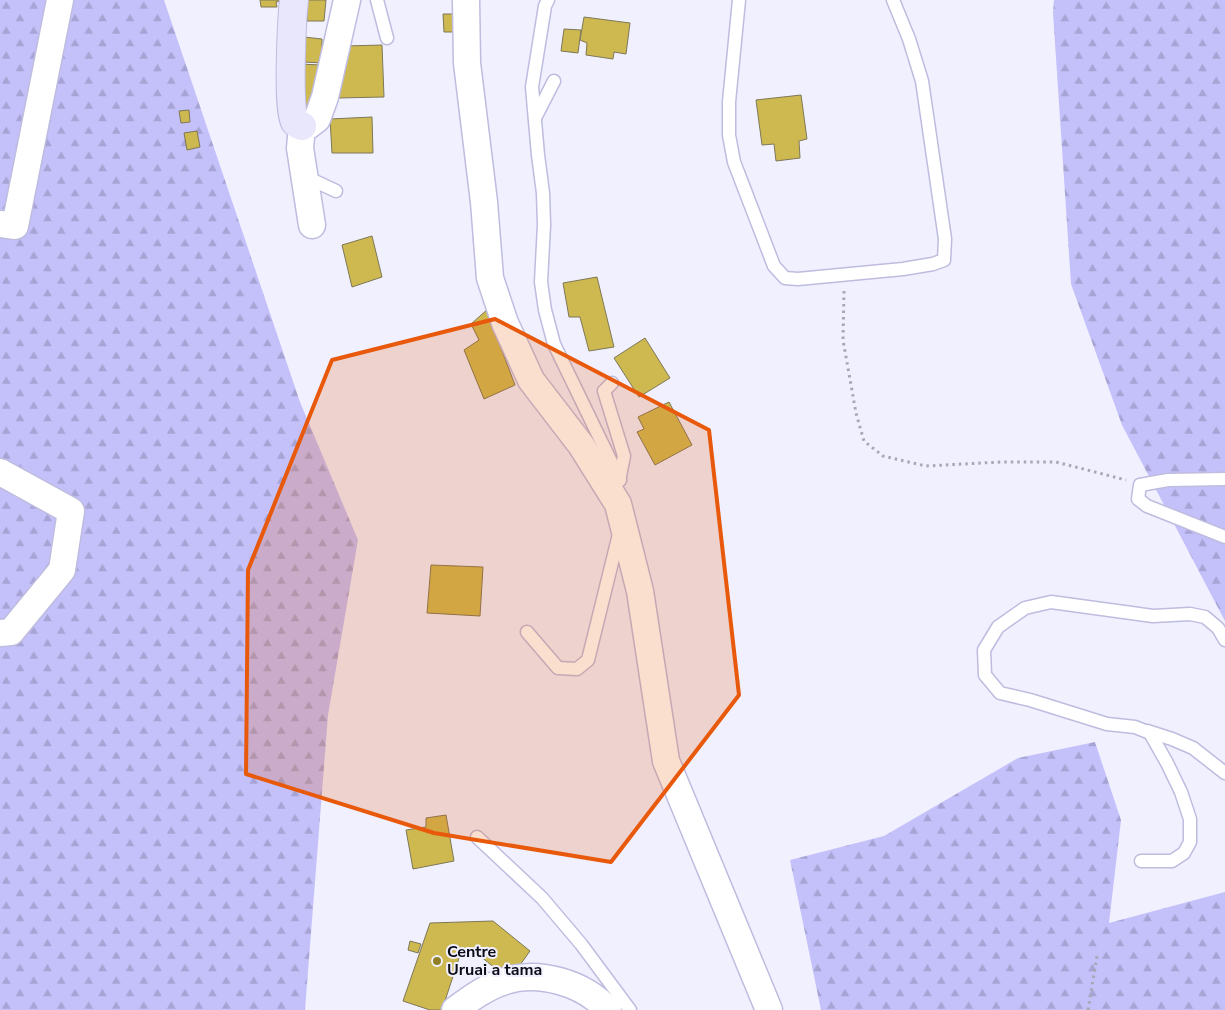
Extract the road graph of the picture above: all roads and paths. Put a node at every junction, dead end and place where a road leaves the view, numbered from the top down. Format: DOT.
graph roads {
  1 [pos="60,0"];
  2 [pos="294,0"];
  3 [pos="347,0"];
  4 [pos="377,0"];
  5 [pos="466,0"];
  6 [pos="548,0"];
  7 [pos="739,0"];
  8 [pos="893,0"];
  9 [pos="387,38"];
  10 [pos="554,81"];
  11 [pos="535,118"];
  12 [pos="302,126"];
  13 [pos="304,176"];
  14 [pos="336,191"];
  15 [pos="0,224"];
  16 [pos="312,225"];
  17 [pos="844,275"];
  18 [pos="612,383"];
  19 [pos="0,472"];
  20 [pos="1225,479"];
  21 [pos="615,485"];
  22 [pos="1144,485"];
  23 [pos="622,521"];
  24 [pos="1225,537"];
  25 [pos="527,632"];
  26 [pos="0,633"];
  27 [pos="1225,640"];
  28 [pos="1147,731"];
  29 [pos="1225,773"];
  30 [pos="478,837"];
  31 [pos="1141,861"];
  32 [pos="1098,956"];
  33 [pos="454,1010"];
  34 [pos="608,1010"];
  35 [pos="630,1010"];
  36 [pos="769,1010"];
  37 [pos="1088,1010"];
  1 -- 15 [label="street"];
  2 -- 12 [label="street"];
  3 -- 12 [label="street"];
  4 -- 9 [label="lane"];
  5 -- 21 [label="street"];
  6 -- 11 [label="lane"];
  7 -- 17 [label="lane"];
  8 -- 17 [label="lane"];
  10 -- 11 [label="lane"];
  11 -- 21 [label="lane"];
  12 -- 13 [label="street"];
  13 -- 14 [label="lane"];
  13 -- 16 [label="street"];
  17 -- 22 [label="path"];
  18 -- 21 [label="lane"];
  19 -- 26 [label="street"];
  20 -- 22 [label="lane"];
  21 -- 23 [label="street"];
  22 -- 24 [label="lane"];
  23 -- 25 [label="lane"];
  23 -- 36 [label="street"];
  27 -- 28 [label="lane"];
  28 -- 29 [label="lane"];
  28 -- 31 [label="lane"];
  30 -- 35 [label="lane"];
  32 -- 37 [label="path"];
  33 -- 34 [label="street"];
}
